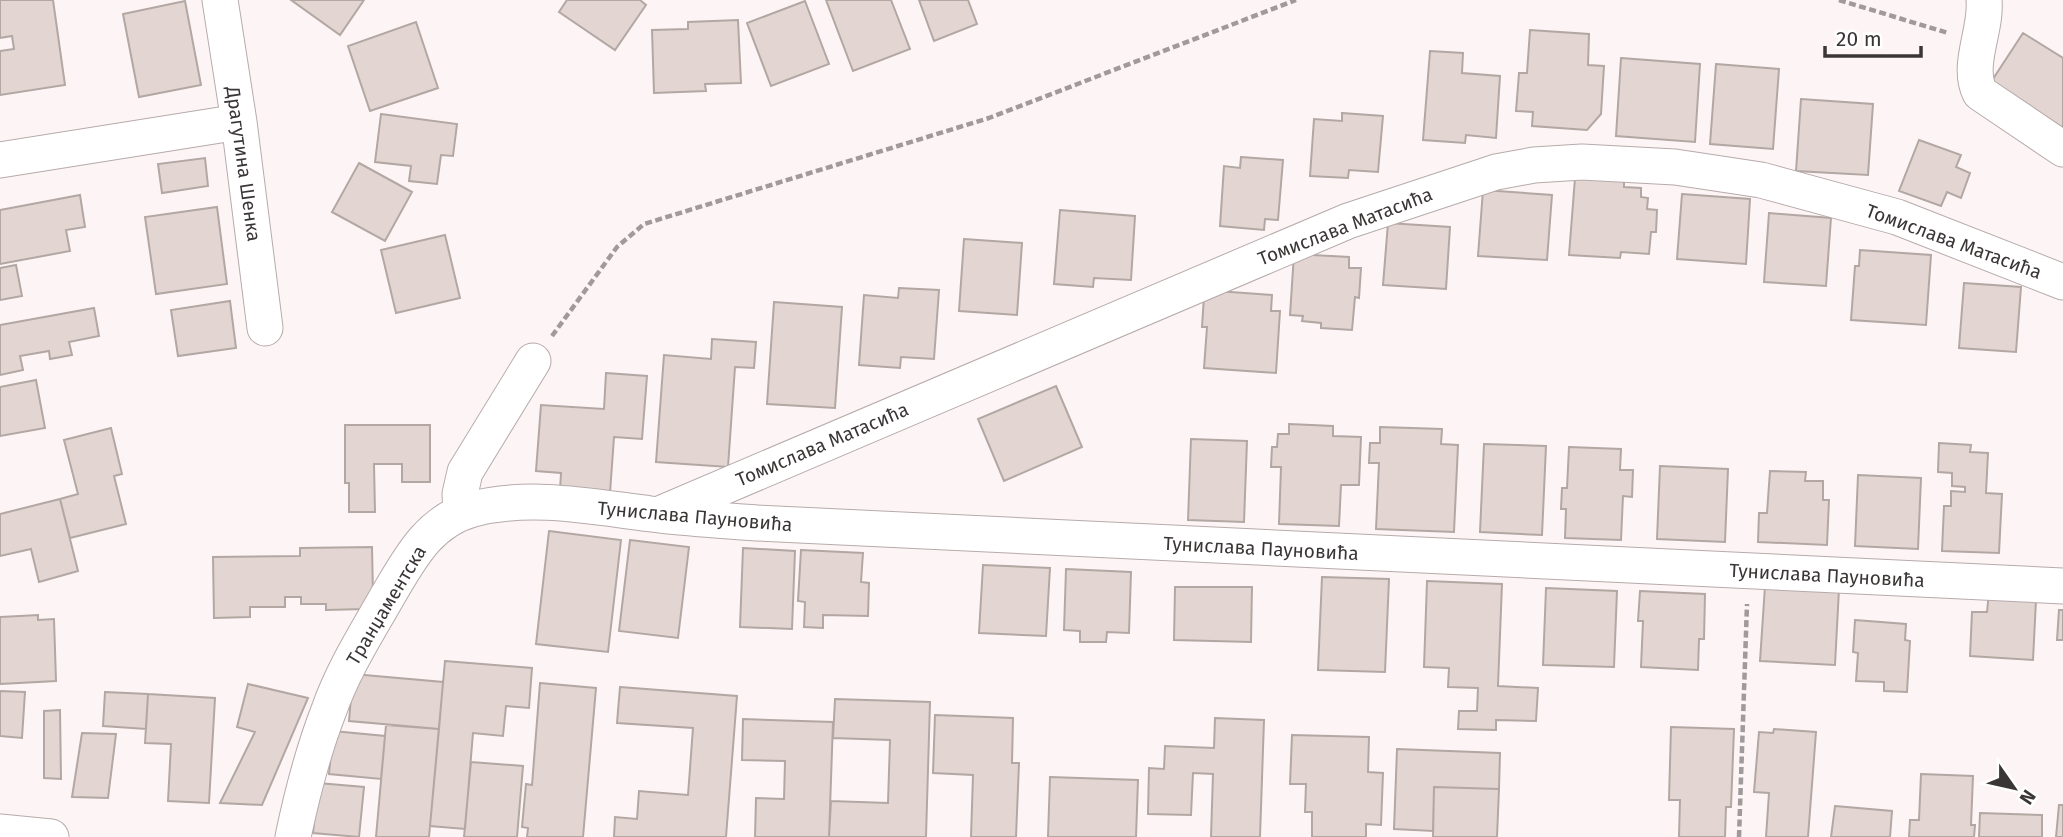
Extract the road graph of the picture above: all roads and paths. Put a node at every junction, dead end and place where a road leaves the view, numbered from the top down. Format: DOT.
graph roads {
  1 [pos="220,0"];
  2 [pos="1296,0"];
  3 [pos="1839,0"];
  4 [pos="1984,0"];
  5 [pos="1979,42"];
  6 [pos="239,122"];
  7 [pos="2063,149"];
  8 [pos="0,160"];
  9 [pos="2063,282"];
  10 [pos="265,328"];
  11 [pos="533,361"];
  12 [pos="461,513"];
  13 [pos="658,515"];
  14 [pos="1748,571"];
  15 [pos="2063,586"];
  16 [pos="0,832"];
  17 [pos="51,837"];
  18 [pos="293,837"];
  19 [pos="1739,837"];
  1 -- 6 [label="street, Драгутина Шенка"];
  2 -- 11 [label="path"];
  3 -- 5 [label="path"];
  4 -- 5 [label="street"];
  5 -- 7 [label="street"];
  6 -- 8 [label="street"];
  6 -- 10 [label="street, Драгутина Шенка"];
  9 -- 13 [label="street, Томислава Матасића"];
  11 -- 12 [label="street"];
  12 -- 13 [label="street, Тунислава Пауновића"];
  12 -- 18 [label="street, Транџаментска"];
  13 -- 14 [label="street, Тунислава Пауновића"];
  14 -- 15 [label="street, Тунислава Пауновића"];
  14 -- 19 [label="path"];
  16 -- 17 [label="street"];
}
